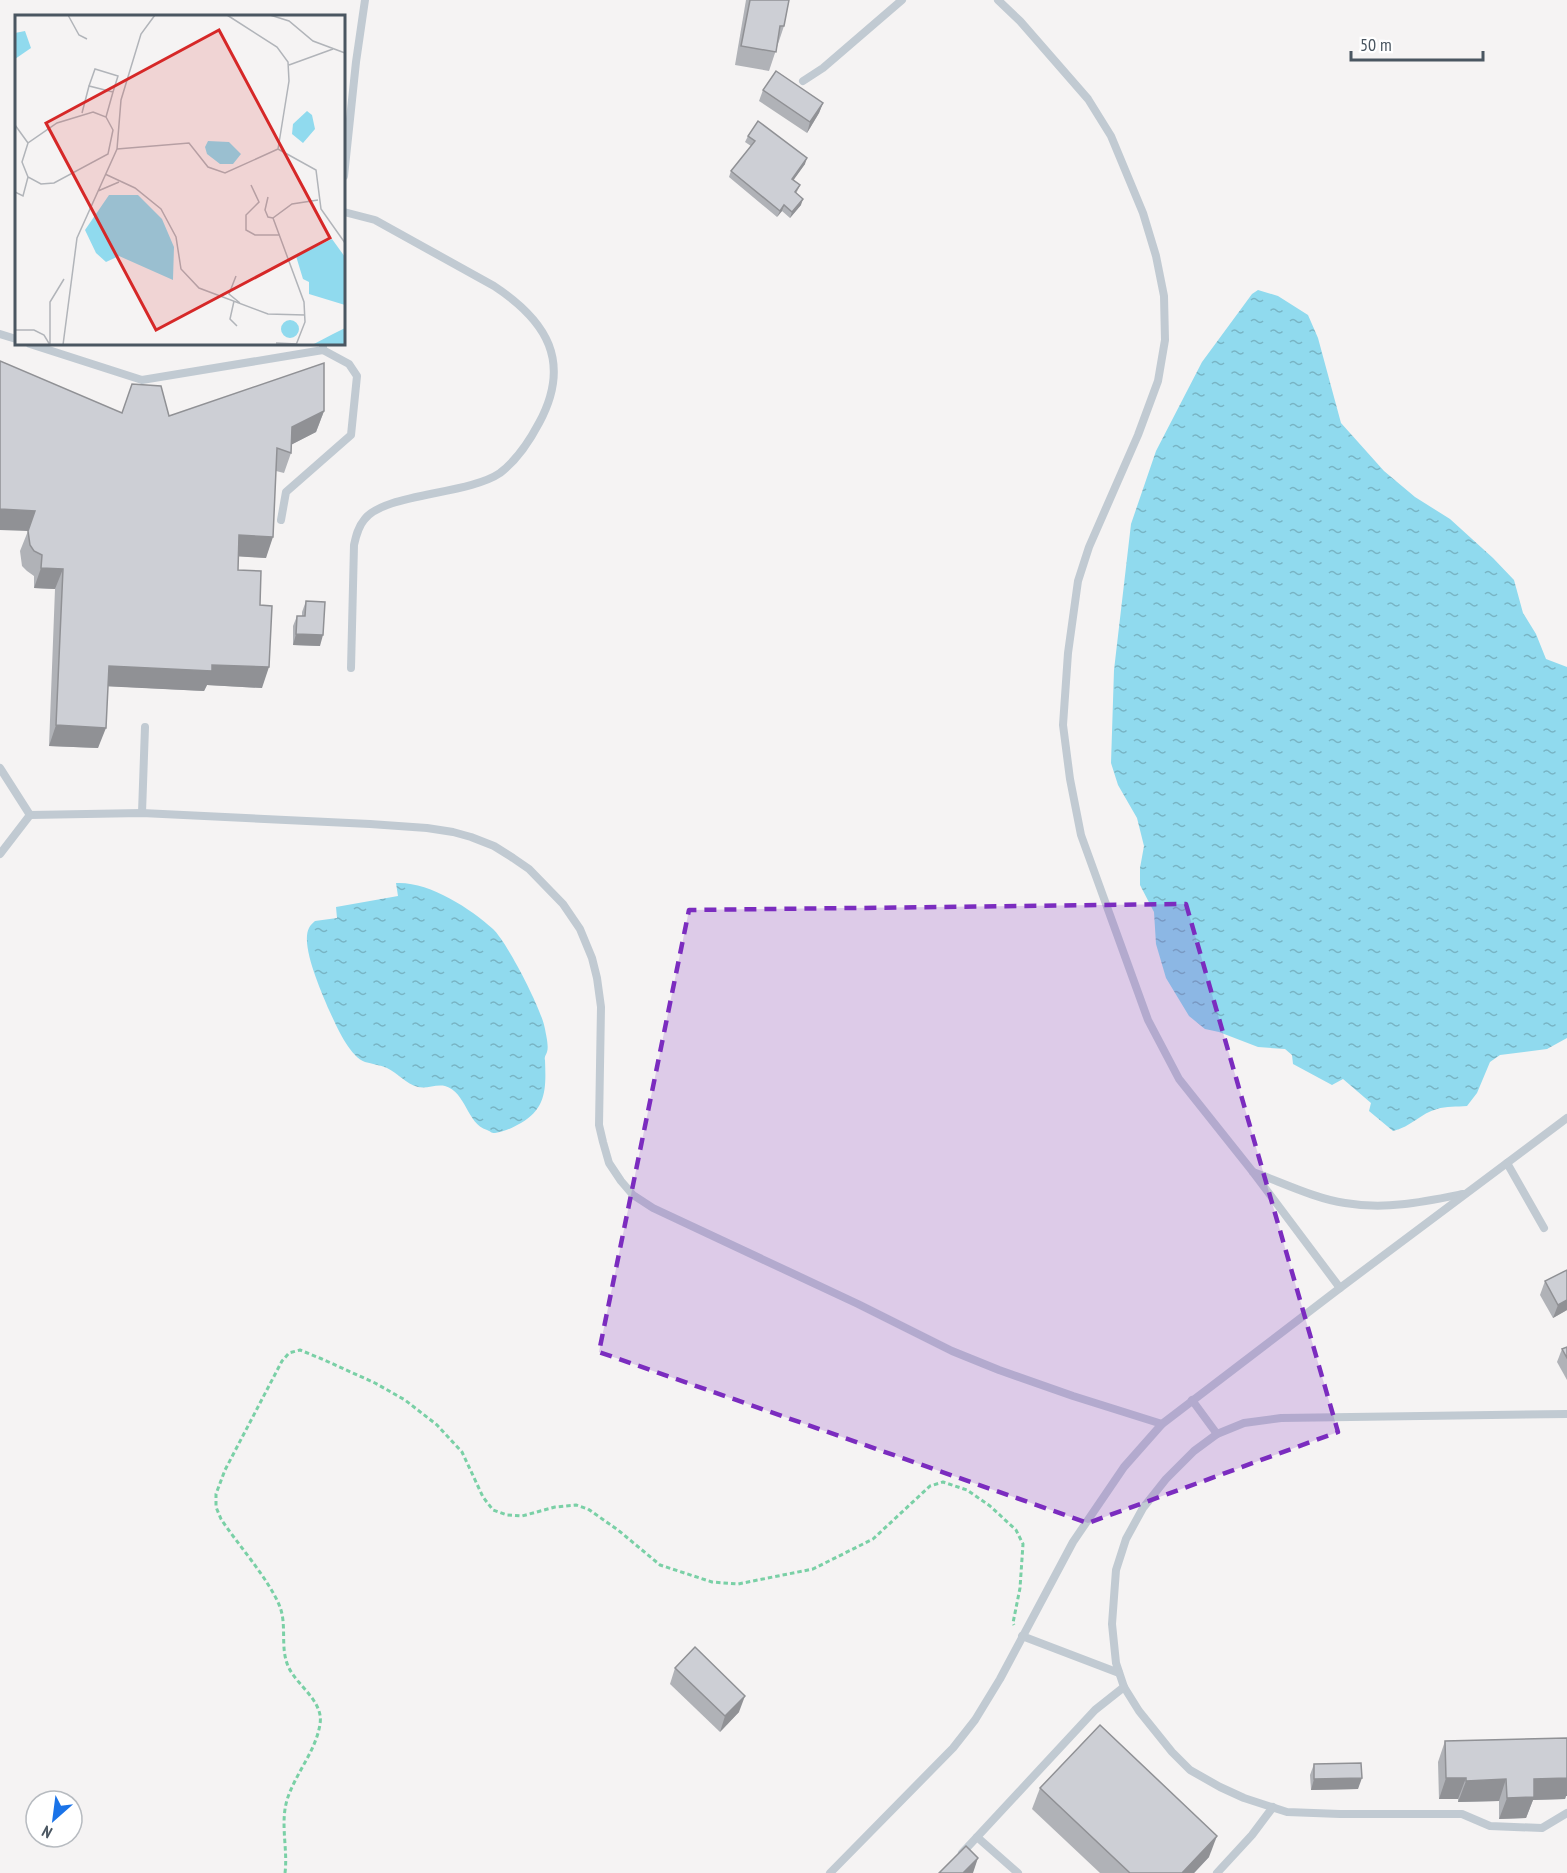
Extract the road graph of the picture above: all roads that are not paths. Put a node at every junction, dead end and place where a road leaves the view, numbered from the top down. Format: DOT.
graph roads {
  1 [pos="365,0"];
  2 [pos="902,0"];
  3 [pos="998,0"];
  4 [pos="803,81"];
  5 [pos="345,166"];
  6 [pos="345,212"];
  7 [pos="0,334"];
  8 [pos="15,339"];
  9 [pos="33,345"];
  10 [pos="323,347"];
  11 [pos="281,520"];
  12 [pos="351,668"];
  13 [pos="145,727"];
  14 [pos="0,768"];
  15 [pos="142,813"];
  16 [pos="30,815"];
  17 [pos="0,854"];
  18 [pos="1567,1118"];
  19 [pos="1507,1163"];
  20 [pos="1253,1172"];
  21 [pos="1467,1193"];
  22 [pos="1544,1228"];
  23 [pos="1340,1288"];
  24 [pos="1192,1400"];
  25 [pos="1567,1414"];
  26 [pos="1162,1424"];
  27 [pos="1217,1434"];
  28 [pos="1022,1636"];
  29 [pos="1119,1673"];
  30 [pos="1124,1687"];
  31 [pos="1273,1807"];
  32 [pos="1567,1813"];
  33 [pos="977,1837"];
  34 [pos="956,1859"];
  35 [pos="830,1873"];
  36 [pos="1018,1873"];
  37 [pos="1216,1873"];
  1 -- 5 [label="lane"];
  2 -- 4 [label="lane"];
  3 -- 20 [label="lane"];
  6 -- 12 [label="lane"];
  7 -- 8 [label="lane"];
  9 -- 10 [label="lane"];
  10 -- 11 [label="lane"];
  13 -- 15 [label="lane"];
  14 -- 16 [label="lane"];
  15 -- 16 [label="lane"];
  15 -- 26 [label="lane"];
  16 -- 17 [label="lane"];
  18 -- 19 [label="lane"];
  19 -- 21 [label="lane"];
  19 -- 22 [label="lane"];
  20 -- 21 [label="lane"];
  20 -- 23 [label="lane"];
  21 -- 23 [label="lane"];
  23 -- 24 [label="lane"];
  24 -- 26 [label="lane"];
  24 -- 27 [label="lane"];
  25 -- 27 [label="lane"];
  26 -- 28 [label="lane"];
  27 -- 29 [label="lane"];
  28 -- 29 [label="lane"];
  28 -- 35 [label="lane"];
  29 -- 30 [label="lane"];
  30 -- 31 [label="lane"];
  30 -- 33 [label="lane"];
  31 -- 32 [label="lane"];
  31 -- 37 [label="lane"];
  33 -- 34 [label="lane"];
  33 -- 36 [label="lane"];
}
